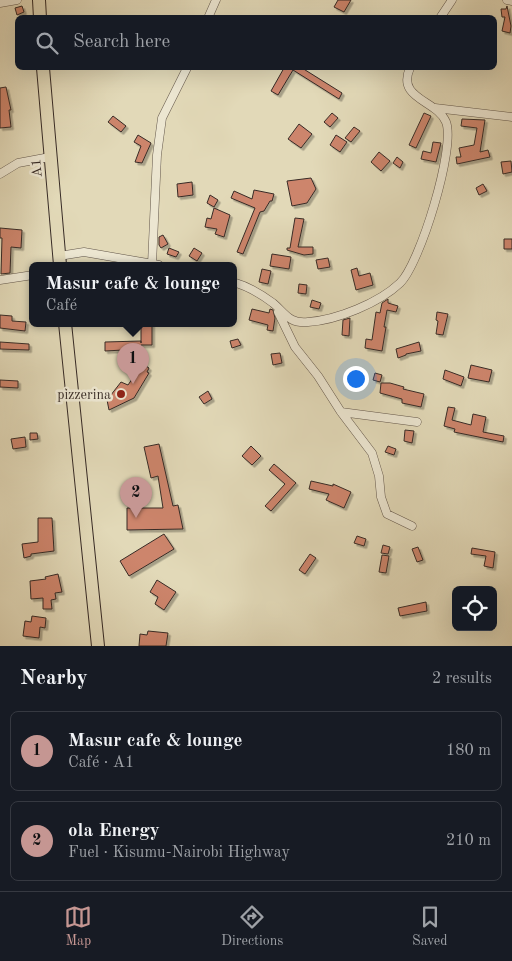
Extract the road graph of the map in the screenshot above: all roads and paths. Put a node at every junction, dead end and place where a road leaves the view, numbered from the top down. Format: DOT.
graph roads {
  1 [pos="17,0"];
  2 [pos="38,0"];
  3 [pos="216,0"];
  4 [pos="452,0"];
  5 [pos="507,0"];
  6 [pos="4,1"];
  7 [pos="512,1"];
  8 [pos="40,15"];
  9 [pos="209,15"];
  10 [pos="442,15"];
  11 [pos="44,70"];
  12 [pos="186,70"];
  13 [pos="410,70"];
  14 [pos="433,108"];
  15 [pos="512,117"];
  16 [pos="50,157"];
  17 [pos="0,174"];
  18 [pos="59,260"];
  19 [pos="139,262"];
  20 [pos="155,262"];
  21 [pos="29,276"];
  22 [pos="0,280"];
  23 [pos="237,283"];
  24 [pos="274,303"];
  25 [pos="65,327"];
  26 [pos="341,412"];
  27 [pos="417,422"];
  28 [pos="412,526"];
  29 [pos="98,646"];
  1 -- 6 [label="street"];
  2 -- 8 [label="highway"];
  3 -- 9 [label="street"];
  4 -- 10 [label="street"];
  5 -- 7 [label="street"];
  11 -- 16 [label="highway, A1 / A1"];
  12 -- 20 [label="street"];
  13 -- 14 [label="street"];
  14 -- 15 [label="street"];
  14 -- 24 [label="street"];
  16 -- 17 [label="street"];
  16 -- 18 [label="highway, A1 / A1"];
  18 -- 19 [label="street"];
  21 -- 22 [label="street"];
  23 -- 24 [label="street"];
  24 -- 26 [label="street"];
  25 -- 29 [label="highway"];
  26 -- 27 [label="street"];
  26 -- 28 [label="street"];
}
